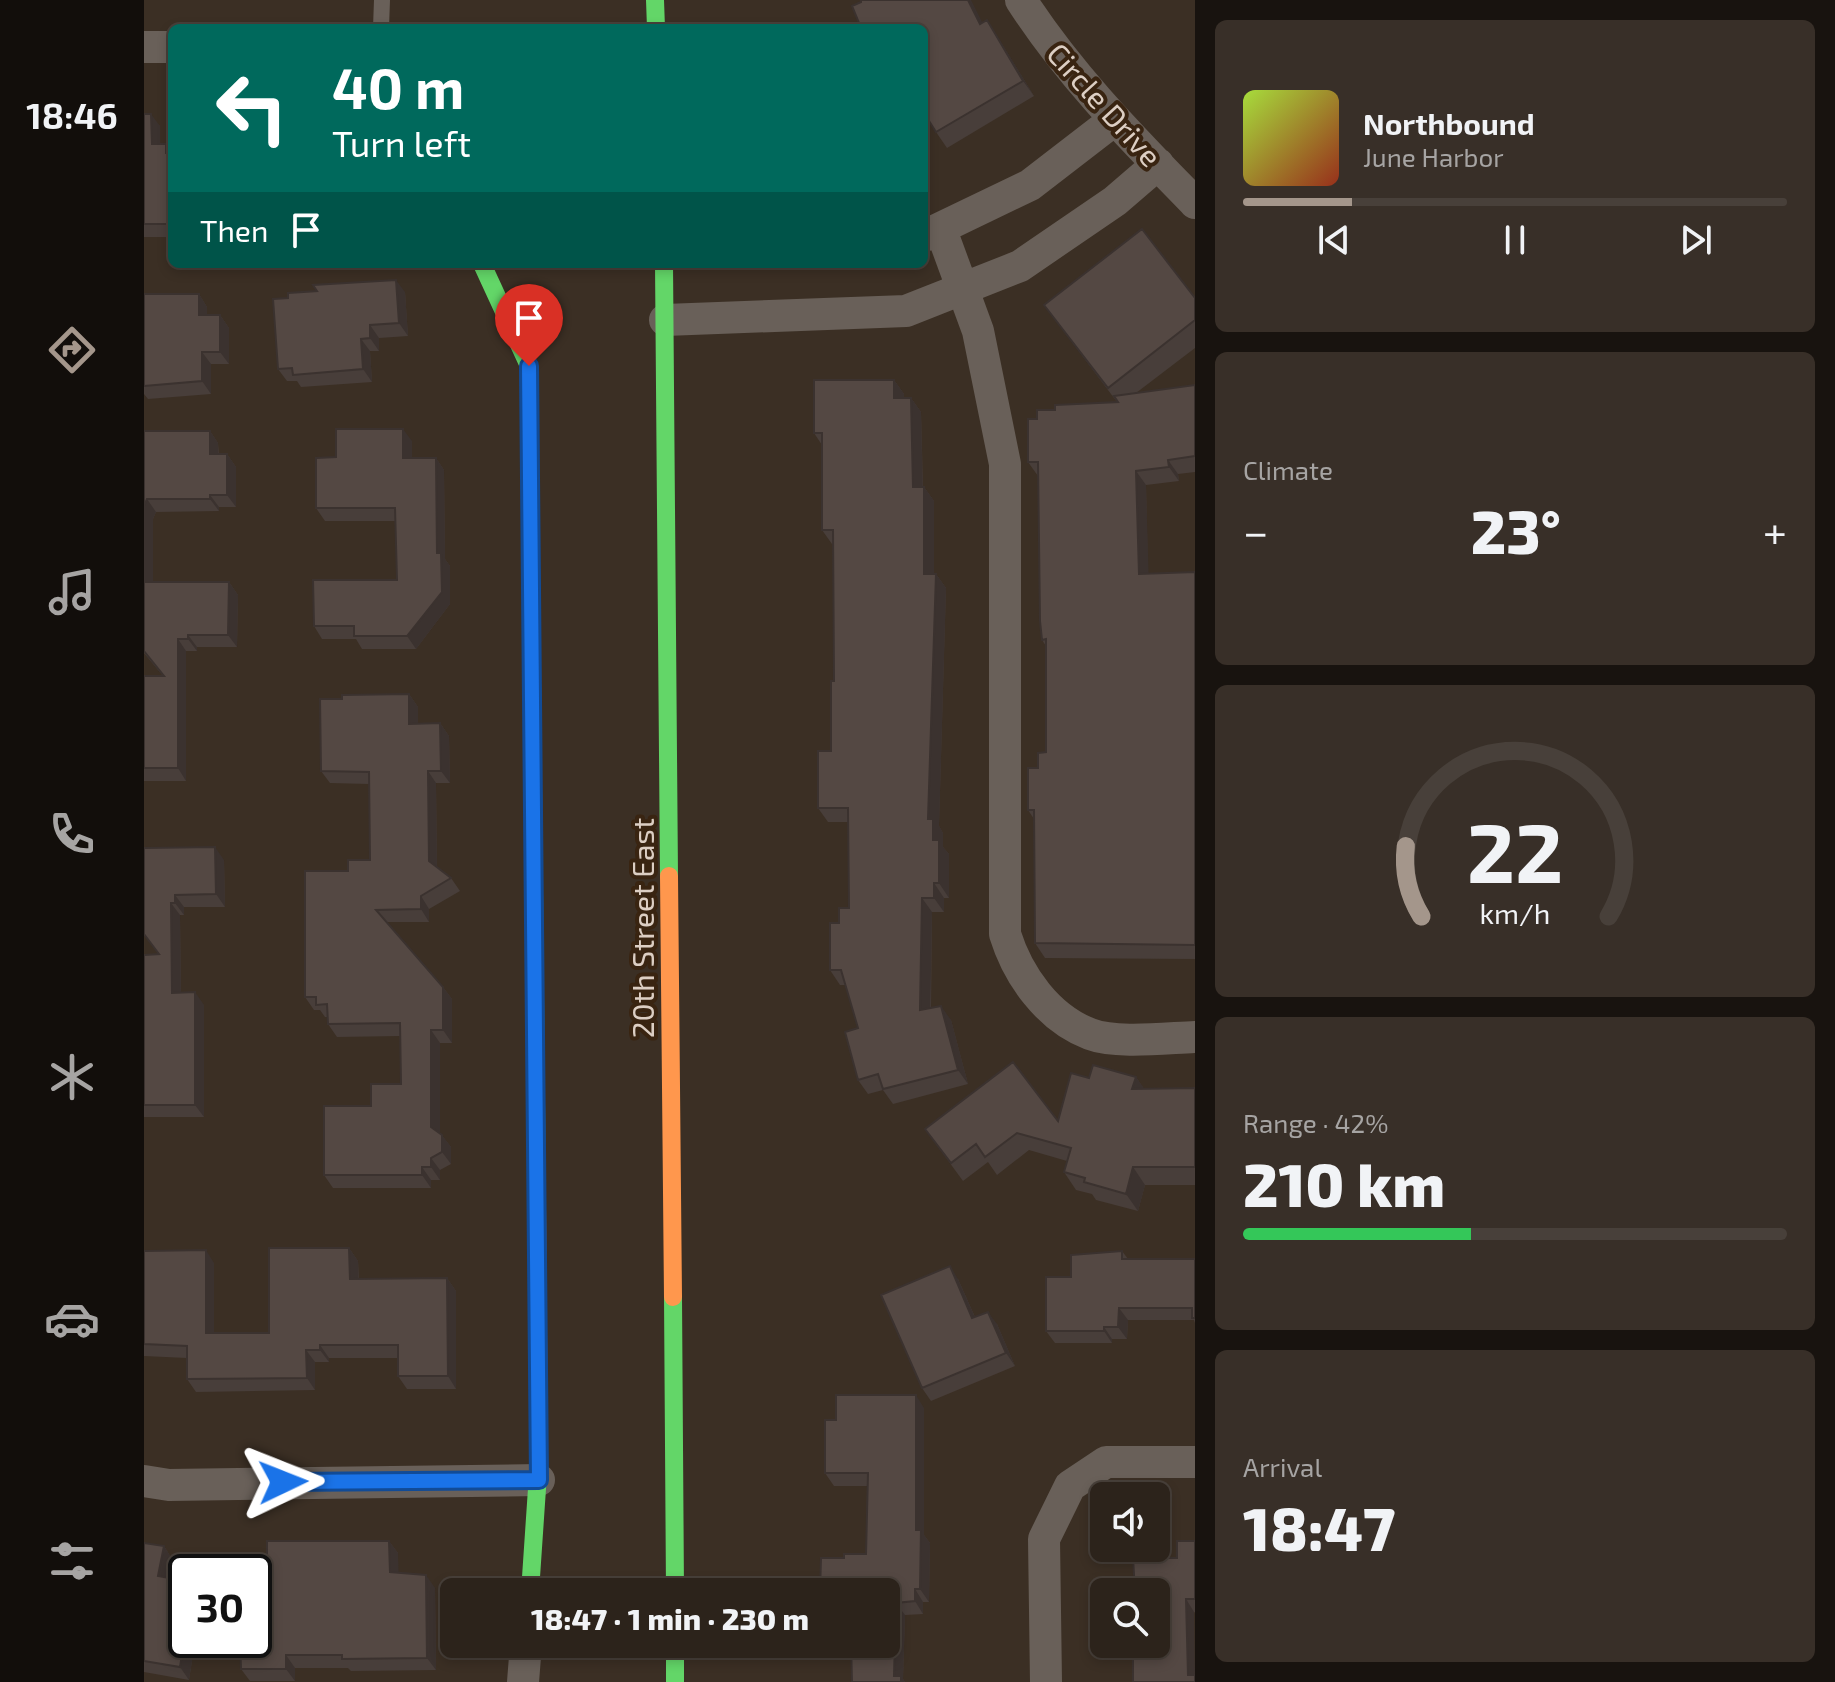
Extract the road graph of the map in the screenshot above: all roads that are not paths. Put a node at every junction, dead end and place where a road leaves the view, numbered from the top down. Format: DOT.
graph roads {
  1 [pos="382,0"];
  2 [pos="655,0"];
  3 [pos="1021,0"];
  4 [pos="381,24"];
  5 [pos="656,24"];
  6 [pos="144,47"];
  7 [pos="168,47"];
  8 [pos="1113,121"];
  9 [pos="1158,164"];
  10 [pos="1195,203"];
  11 [pos="933,233"];
  12 [pos="484,268"];
  13 [pos="664,268"];
  14 [pos="964,290"];
  15 [pos="665,320"];
  16 [pos="1195,1037"];
  17 [pos="1195,1462"];
  18 [pos="539,1480"];
  19 [pos="144,1481"];
  20 [pos="531,1578"];
  21 [pos="675,1578"];
  22 [pos="525,1658"];
  23 [pos="675,1658"];
  24 [pos="523,1682"];
  25 [pos="675,1682"];
  26 [pos="1046,1682"];
  1 -- 4 [label="lane"];
  2 -- 5 [label="main road"];
  3 -- 8 [label="street, Circle Drive"];
  6 -- 7 [label="street"];
  8 -- 9 [label="street, Circle Drive"];
  8 -- 11 [label="street"];
  9 -- 10 [label="street, Circle Drive"];
  9 -- 14 [label="street"];
  11 -- 14 [label="street"];
  12 -- 18 [label="main road"];
  13 -- 15 [label="main road, 20th Street East"];
  14 -- 15 [label="street"];
  14 -- 16 [label="street"];
  15 -- 21 [label="main road, 20th Street East"];
  17 -- 26 [label="street"];
  18 -- 19 [label="street"];
  18 -- 20 [label="main road"];
  22 -- 24 [label="street"];
  23 -- 25 [label="main road"];
}
